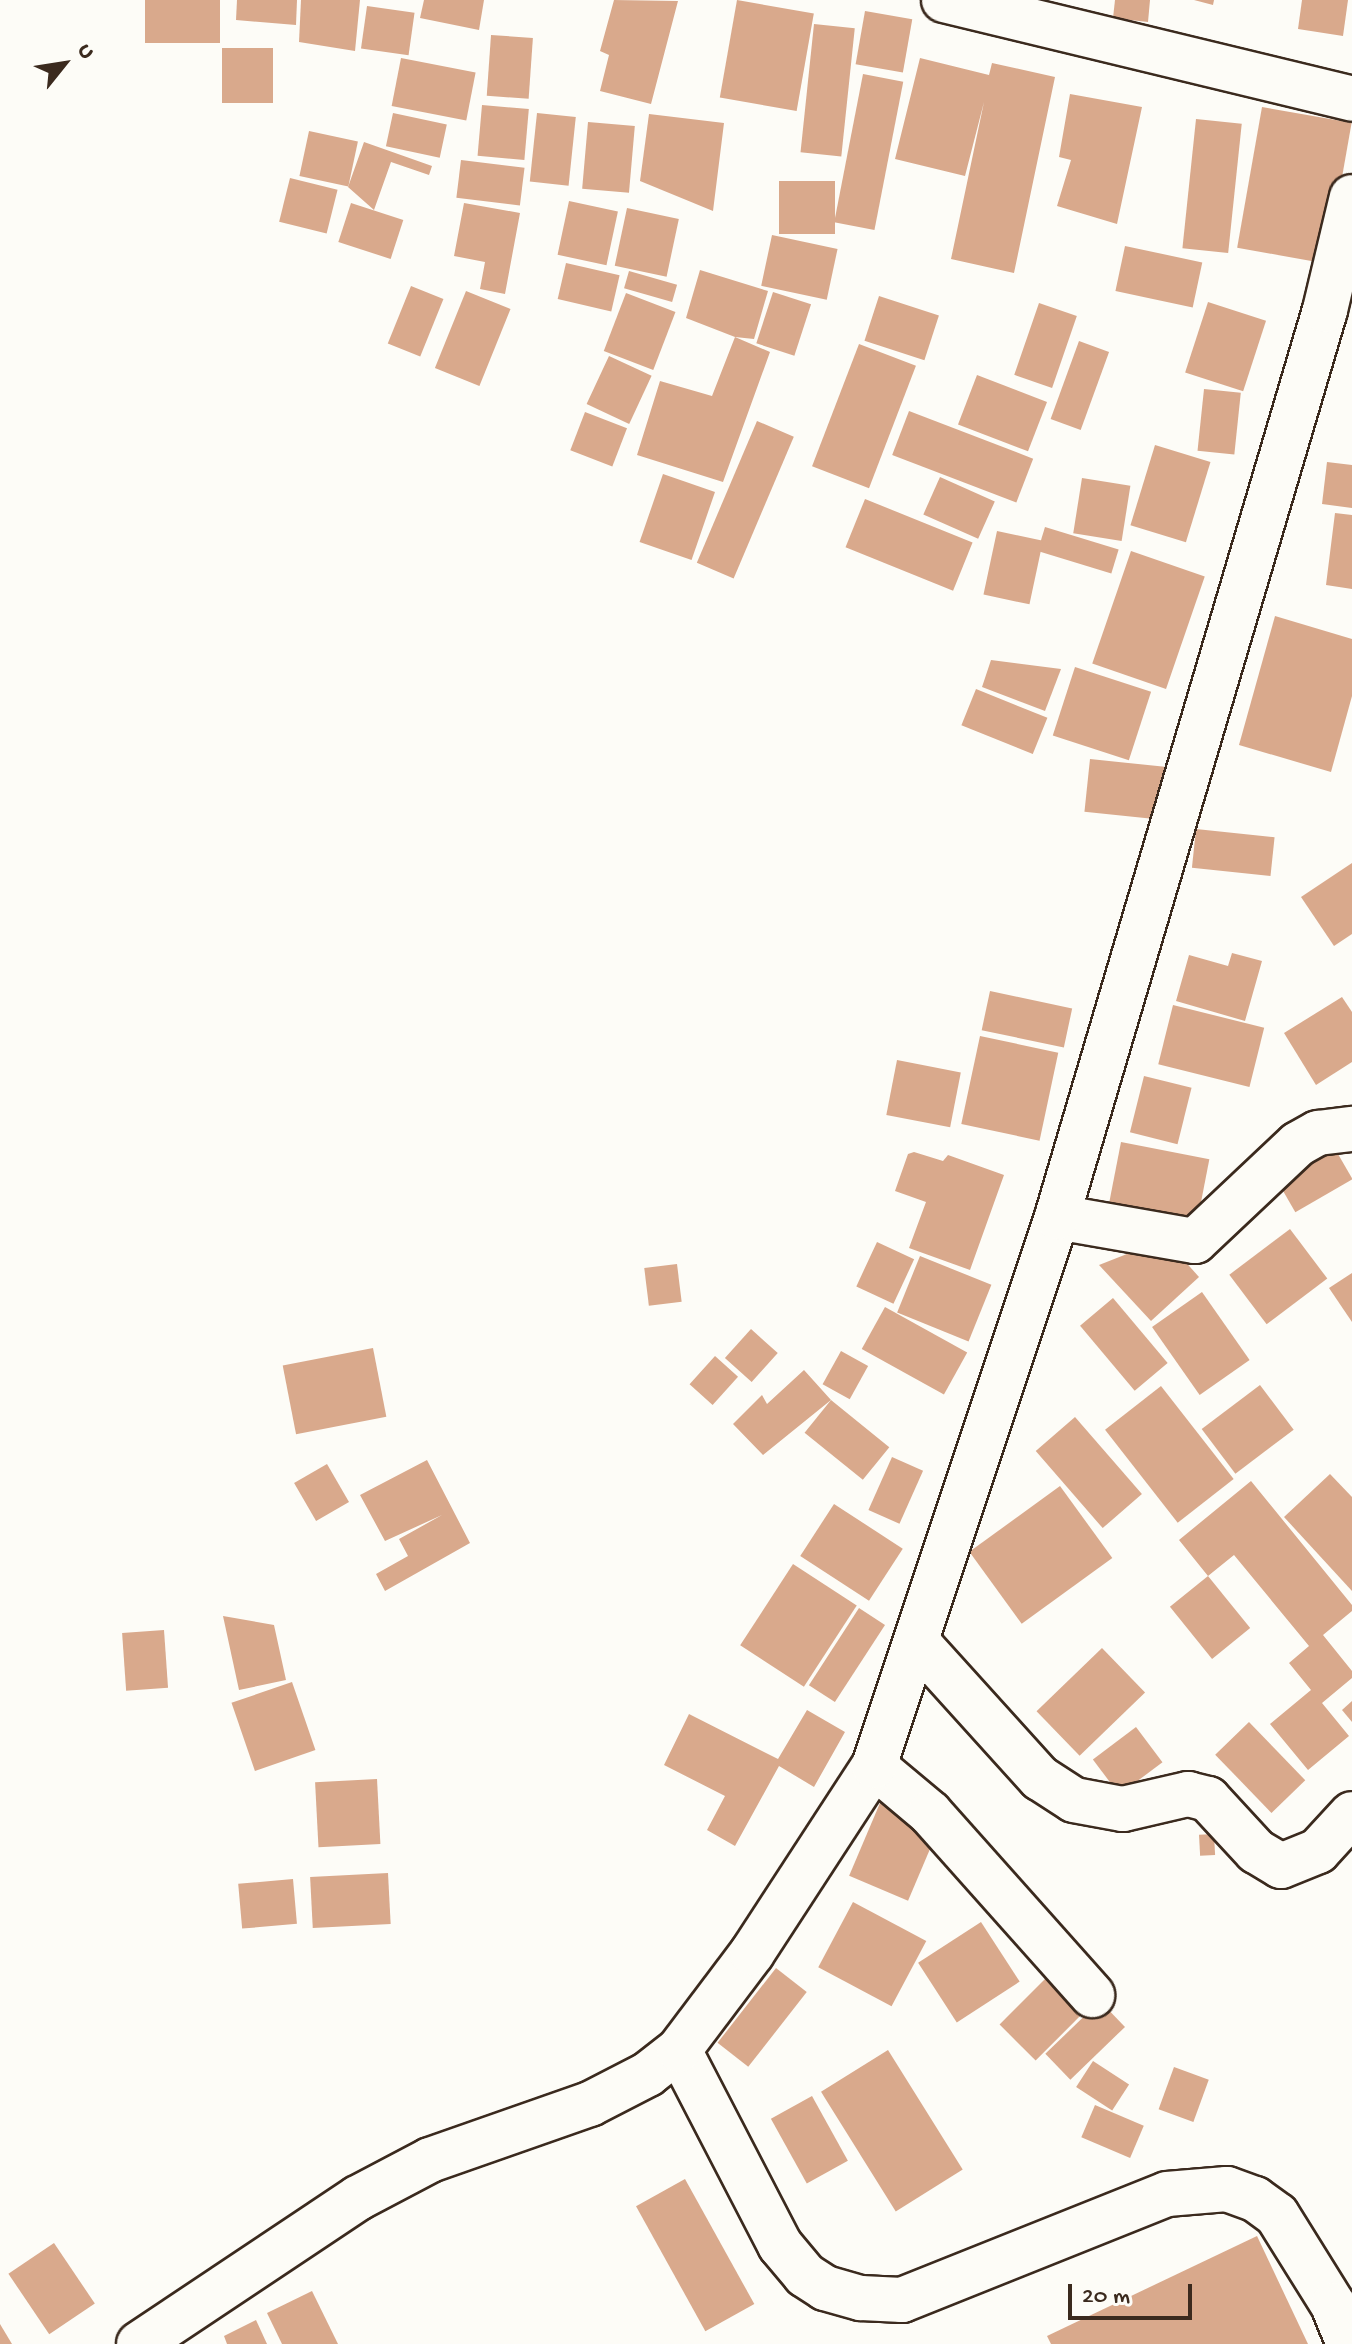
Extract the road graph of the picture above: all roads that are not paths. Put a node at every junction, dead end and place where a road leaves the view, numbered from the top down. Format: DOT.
graph roads {
  1 [pos="944,0"];
  2 [pos="1352,99"];
  3 [pos="1352,197"];
  4 [pos="1352,1129"];
  5 [pos="1057,1217"];
  6 [pos="916,1641"];
  7 [pos="874,1766"];
  8 [pos="1352,1814"];
  9 [pos="1092,1995"];
  10 [pos="679,2050"];
  11 [pos="139,2344"];
  12 [pos="1349,2344"];
  1 -- 2 [label="street"];
  3 -- 5 [label="street"];
  4 -- 5 [label="street"];
  5 -- 6 [label="street"];
  6 -- 7 [label="street"];
  6 -- 8 [label="street"];
  7 -- 9 [label="street"];
  7 -- 10 [label="street"];
  10 -- 11 [label="street"];
  10 -- 12 [label="street"];
}
